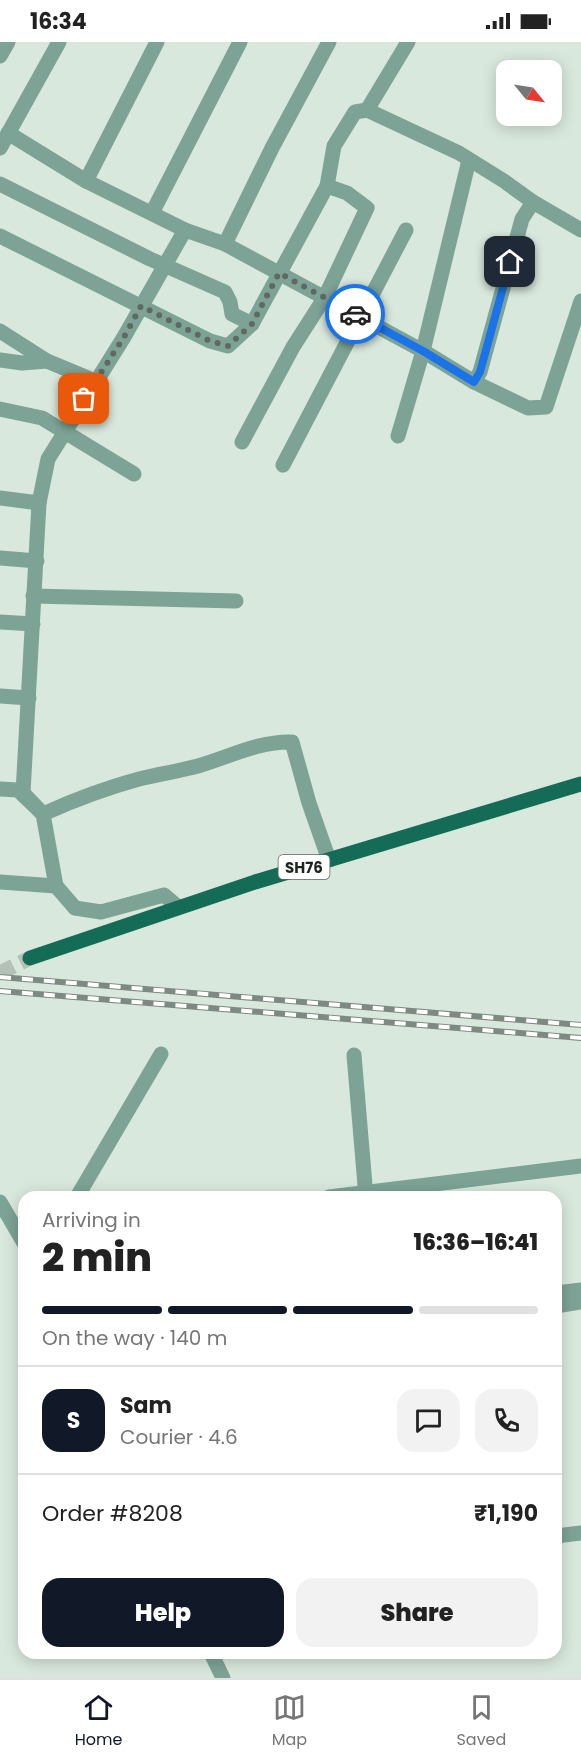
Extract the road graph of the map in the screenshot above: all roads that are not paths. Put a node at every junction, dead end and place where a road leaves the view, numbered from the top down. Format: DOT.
graph roads {
  1 [pos="8,42"];
  2 [pos="59,42"];
  3 [pos="157,42"];
  4 [pos="240,42"];
  5 [pos="329,42"];
  6 [pos="408,42"];
  7 [pos="0,56"];
  8 [pos="368,110"];
  9 [pos="8,133"];
  10 [pos="0,148"];
  11 [pos="469,160"];
  12 [pos="86,181"];
  13 [pos="0,184"];
  14 [pos="327,186"];
  15 [pos="533,202"];
  16 [pos="152,213"];
  17 [pos="185,230"];
  18 [pos="406,230"];
  19 [pos="581,230"];
  20 [pos="0,236"];
  21 [pos="225,244"];
  22 [pos="165,265"];
  23 [pos="279,273"];
  24 [pos="325,297"];
  25 [pos="581,301"];
  26 [pos="141,306"];
  27 [pos="359,317"];
  28 [pos="252,324"];
  29 [pos="0,331"];
  30 [pos="423,351"];
  31 [pos="0,360"];
  32 [pos="47,361"];
  33 [pos="95,381"];
  34 [pos="474,382"];
  35 [pos="0,409"];
  36 [pos="64,431"];
  37 [pos="398,436"];
  38 [pos="242,442"];
  39 [pos="283,465"];
  40 [pos="134,474"];
  41 [pos="0,498"];
  42 [pos="39,503"];
  43 [pos="0,558"];
  44 [pos="37,561"];
  45 [pos="33,596"];
  46 [pos="236,601"];
  47 [pos="0,622"];
  48 [pos="33,624"];
  49 [pos="0,696"];
  50 [pos="29,698"];
  51 [pos="0,781"];
  52 [pos="24,782"];
  53 [pos="581,784"];
  54 [pos="0,789"];
  55 [pos="43,814"];
  56 [pos="329,860"];
  57 [pos="0,882"];
  58 [pos="56,886"];
  59 [pos="178,907"];
  60 [pos="30,958"];
  61 [pos="161,1054"];
  62 [pos="354,1055"];
  63 [pos="581,1166"];
  64 [pos="81,1191"];
  65 [pos="365,1191"];
  66 [pos="395,1191"];
  67 [pos="0,1202"];
  68 [pos="18,1233"];
  69 [pos="581,1290"];
  70 [pos="562,1292"];
  71 [pos="581,1302"];
  72 [pos="562,1305"];
  73 [pos="581,1533"];
  74 [pos="562,1535"];
  75 [pos="214,1659"];
  76 [pos="223,1678"];
  1 -- 7 [label="street"];
  2 -- 9 [label="street"];
  3 -- 12 [label="street"];
  4 -- 16 [label="street"];
  5 -- 21 [label="street"];
  6 -- 8 [label="street"];
  8 -- 11 [label="street"];
  8 -- 14 [label="street"];
  9 -- 10 [label="street"];
  9 -- 12 [label="street"];
  11 -- 15 [label="street"];
  11 -- 30 [label="street"];
  12 -- 16 [label="street"];
  13 -- 22 [label="street"];
  14 -- 23 [label="street"];
  14 -- 24 [label="street"];
  15 -- 19 [label="street"];
  15 -- 34 [label="street"];
  16 -- 17 [label="street"];
  17 -- 21 [label="street"];
  17 -- 22 [label="street"];
  18 -- 27 [label="street"];
  20 -- 26 [label="street"];
  21 -- 23 [label="street"];
  22 -- 26 [label="street"];
  22 -- 28 [label="street"];
  23 -- 24 [label="street"];
  23 -- 28 [label="street"];
  24 -- 27 [label="street"];
  24 -- 38 [label="street"];
  25 -- 34 [label="street"];
  26 -- 28 [label="street"];
  26 -- 33 [label="street"];
  27 -- 30 [label="street"];
  27 -- 39 [label="street"];
  29 -- 32 [label="street"];
  30 -- 34 [label="street"];
  30 -- 37 [label="street"];
  31 -- 32 [label="street"];
  32 -- 33 [label="street"];
  33 -- 36 [label="street"];
  35 -- 36 [label="street"];
  36 -- 40 [label="street"];
  36 -- 42 [label="street"];
  41 -- 42 [label="street"];
  42 -- 44 [label="street"];
  43 -- 44 [label="street"];
  44 -- 45 [label="street"];
  45 -- 46 [label="street"];
  45 -- 48 [label="street"];
  47 -- 48 [label="street"];
  48 -- 50 [label="street"];
  49 -- 50 [label="street"];
  50 -- 52 [label="street"];
  51 -- 52 [label="street"];
  52 -- 55 [label="street"];
  53 -- 56 [label="main road, SH76"];
  54 -- 55 [label="street"];
  55 -- 56 [label="street"];
  55 -- 58 [label="street"];
  56 -- 59 [label="main road, SH76"];
  57 -- 58 [label="street"];
  58 -- 59 [label="street"];
  59 -- 60 [label="main road, SH76"];
  61 -- 64 [label="street"];
  62 -- 65 [label="street"];
  63 -- 66 [label="street"];
  67 -- 68 [label="street"];
  69 -- 70 [label="street"];
  71 -- 72 [label="street"];
  73 -- 74 [label="street"];
  75 -- 76 [label="street"];
}
